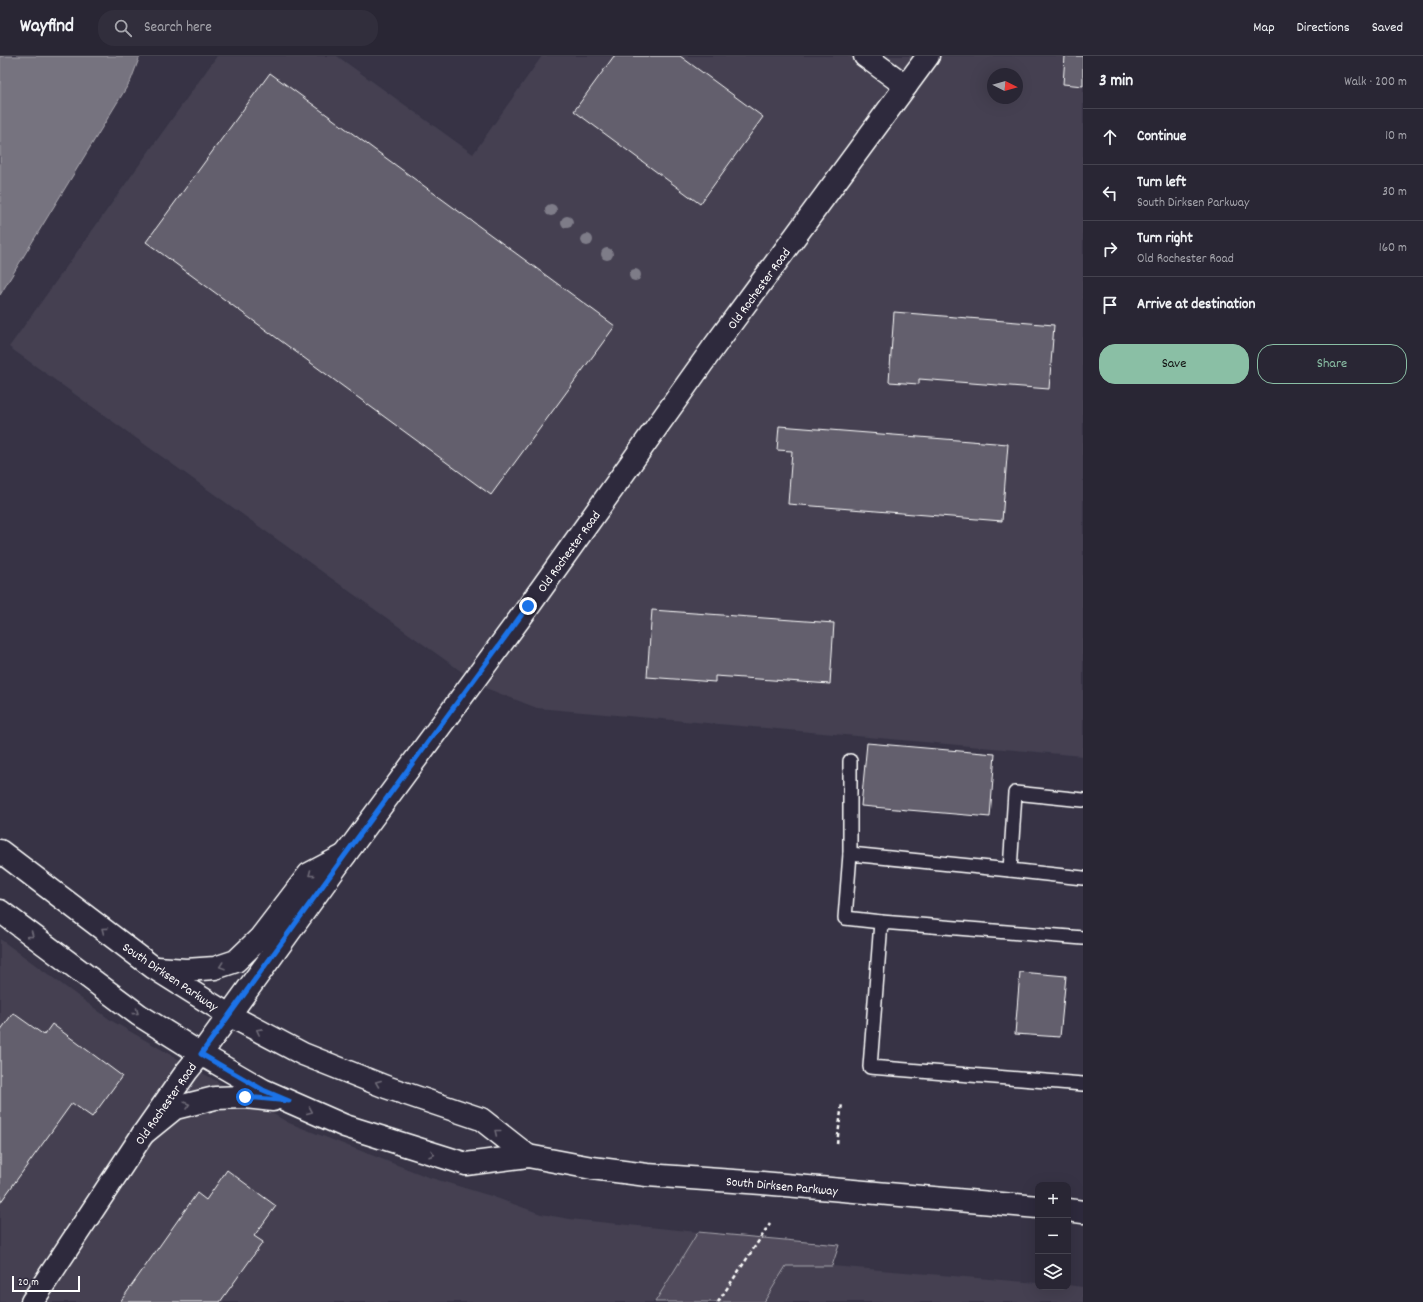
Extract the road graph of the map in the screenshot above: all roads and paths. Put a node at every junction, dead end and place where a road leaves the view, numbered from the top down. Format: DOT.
graph roads {
  1 [pos="865,56"];
  2 [pos="928,56"];
  3 [pos="906,86"];
  4 [pos="850,760"];
  5 [pos="1083,800"];
  6 [pos="0,851"];
  7 [pos="850,854"];
  8 [pos="345,855"];
  9 [pos="1010,870"];
  10 [pos="1083,878"];
  11 [pos="0,911"];
  12 [pos="882,922"];
  13 [pos="1083,938"];
  14 [pos="154,968"];
  15 [pos="229,1014"];
  16 [pos="201,1054"];
  17 [pos="1083,1084"];
  18 [pos="289,1101"];
  19 [pos="842,1103"];
  20 [pos="143,1134"];
  21 [pos="837,1144"];
  22 [pos="528,1156"];
  23 [pos="1035,1207"];
  24 [pos="1071,1210"];
  25 [pos="1083,1212"];
  26 [pos="770,1224"];
  27 [pos="32,1302"];
  28 [pos="718,1302"];
  1 -- 3 [label="main road"];
  2 -- 3 [label="main road, Old Rochester Road"];
  3 -- 8 [label="main road, Old Rochester Road"];
  4 -- 7 [label="lane"];
  5 -- 9 [label="lane"];
  14 -- 6 [label="main road, South Dirksen Parkway, one-way"];
  7 -- 9 [label="lane"];
  7 -- 12 [label="lane"];
  8 -- 14 [label="main road, one-way"];
  8 -- 15 [label="main road, Old Rochester Road"];
  9 -- 10 [label="lane"];
  11 -- 16 [label="main road, South Dirksen Parkway, one-way"];
  12 -- 13 [label="lane"];
  12 -- 17 [label="lane"];
  14 -- 15 [label="main road, South Dirksen Parkway"];
  15 -- 16 [label="main road, Old Rochester Road"];
  22 -- 15 [label="main road, South Dirksen Parkway, one-way"];
  16 -- 18 [label="main road, South Dirksen Parkway"];
  16 -- 20 [label="main road, Old Rochester Road"];
  20 -- 18 [label="main road, one-way"];
  18 -- 22 [label="main road, South Dirksen Parkway, one-way"];
  19 -- 21 [label="path"];
  20 -- 27 [label="main road, Old Rochester Road"];
  22 -- 23 [label="main road, South Dirksen Parkway"];
  24 -- 25 [label="main road"];
  26 -- 28 [label="path"];
}
